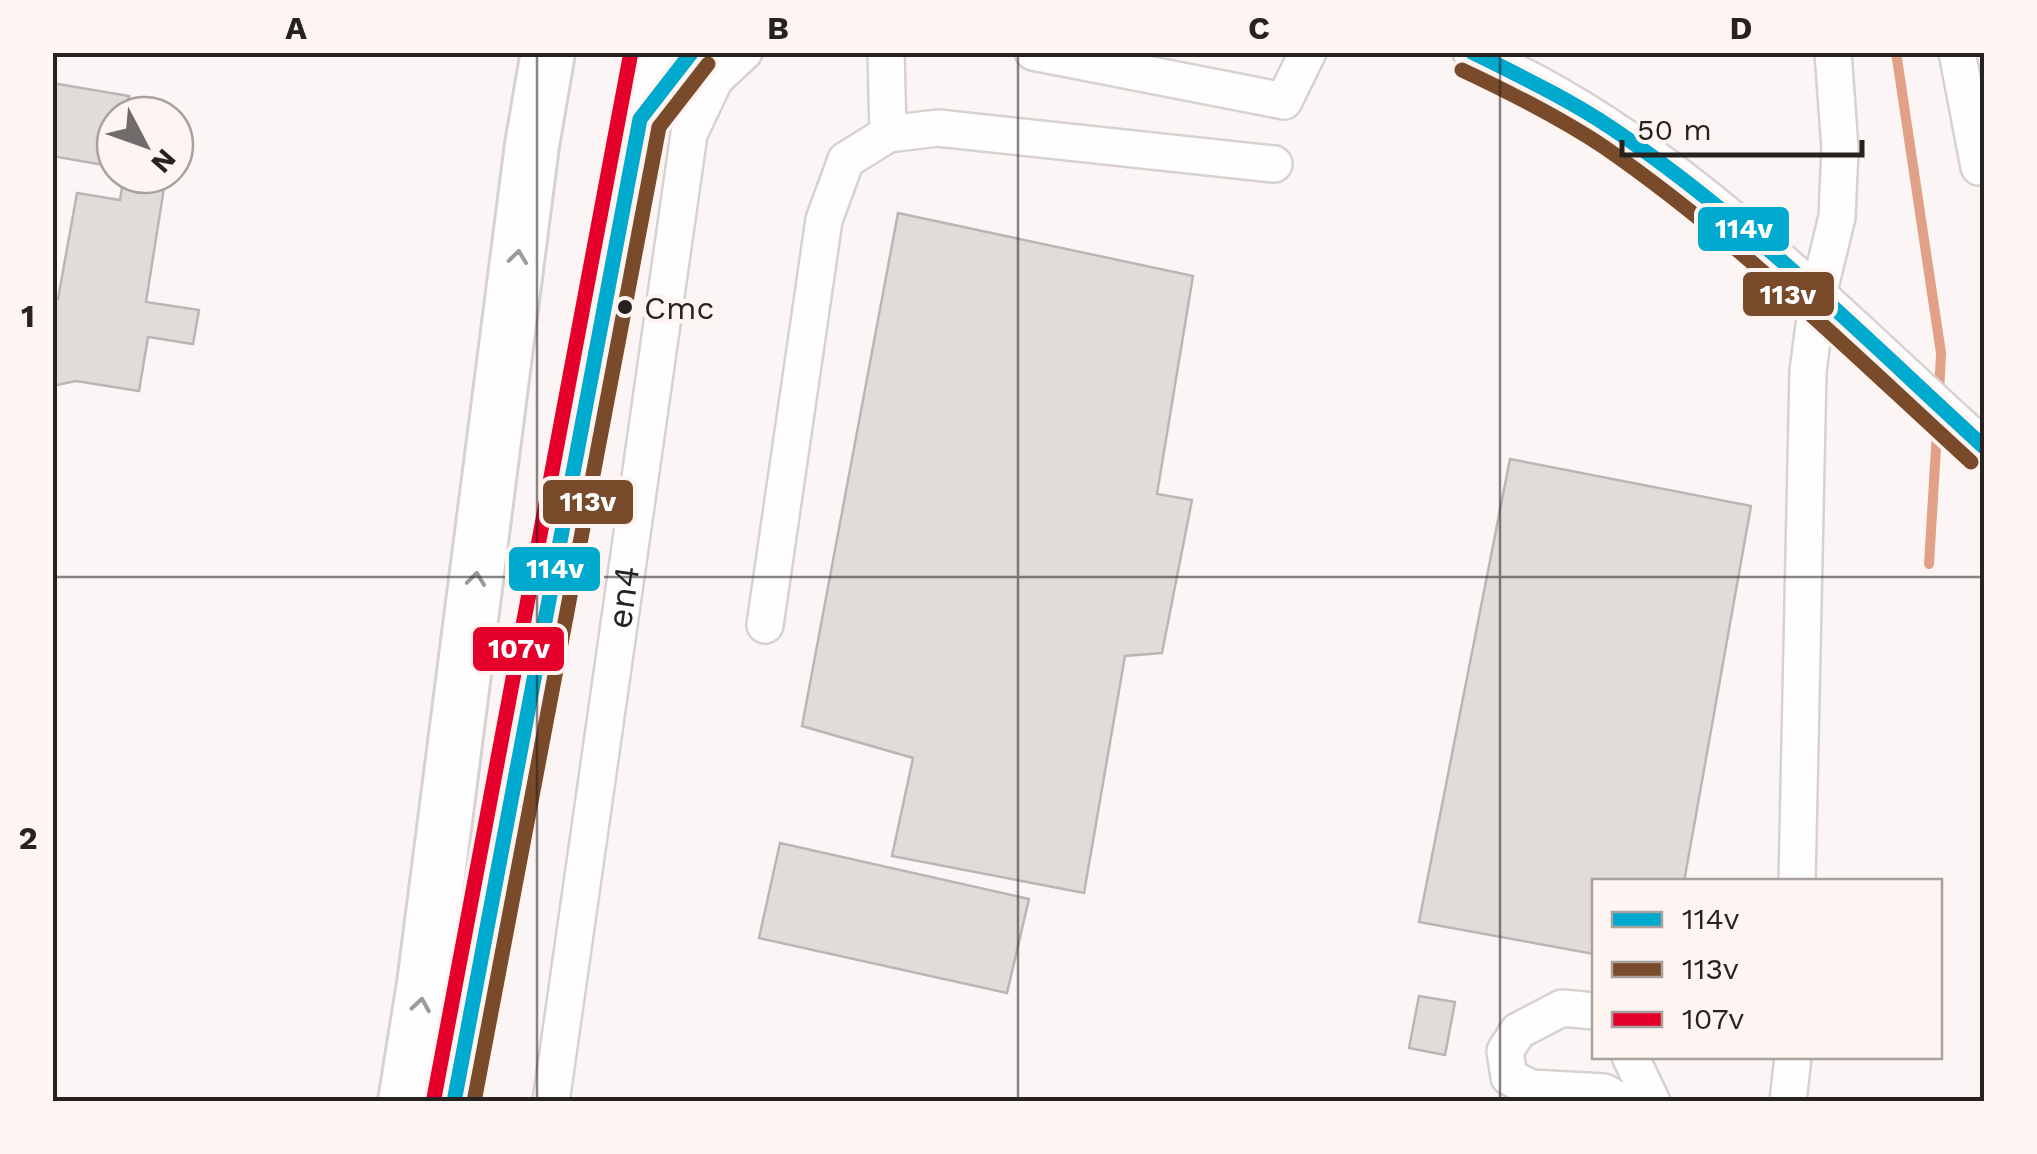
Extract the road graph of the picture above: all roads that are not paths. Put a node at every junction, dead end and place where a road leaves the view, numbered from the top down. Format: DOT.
graph roads {
  1 [pos="526,52"];
  2 [pos="548,52"];
  3 [pos="651,52"];
  4 [pos="692,52"];
  5 [pos="744,52"];
  6 [pos="886,52"];
  7 [pos="1033,52"];
  8 [pos="1308,52"];
  9 [pos="1471,52"];
  10 [pos="1833,52"];
  11 [pos="1957,52"];
  12 [pos="640,119"];
  13 [pos="888,134"];
  14 [pos="532,145"];
  15 [pos="1274,164"];
  16 [pos="1983,167"];
  17 [pos="1818,295"];
  18 [pos="1981,444"];
  19 [pos="766,625"];
  20 [pos="1797,879"];
  21 [pos="1592,1010"];
  22 [pos="1631,1059"];
  23 [pos="1793,1059"];
  24 [pos="405,1102"];
  25 [pos="454,1102"];
  26 [pos="551,1102"];
  27 [pos="1622,1102"];
  28 [pos="1652,1102"];
  29 [pos="1788,1102"];
  1 -- 14 [label="highway"];
  2 -- 14 [label="highway"];
  3 -- 12 [label="highway"];
  4 -- 12 [label="highway"];
  5 -- 26 [label="street, en4"];
  6 -- 13 [label="street"];
  7 -- 8 [label="street"];
  9 -- 17 [label="street"];
  10 -- 17 [label="street"];
  11 -- 16 [label="street"];
  12 -- 25 [label="highway"];
  13 -- 15 [label="street"];
  13 -- 19 [label="street"];
  24 -- 14 [label="highway, one-way"];
  17 -- 18 [label="street"];
  17 -- 20 [label="street"];
  21 -- 27 [label="street"];
  22 -- 28 [label="street"];
  23 -- 29 [label="street"];
}
